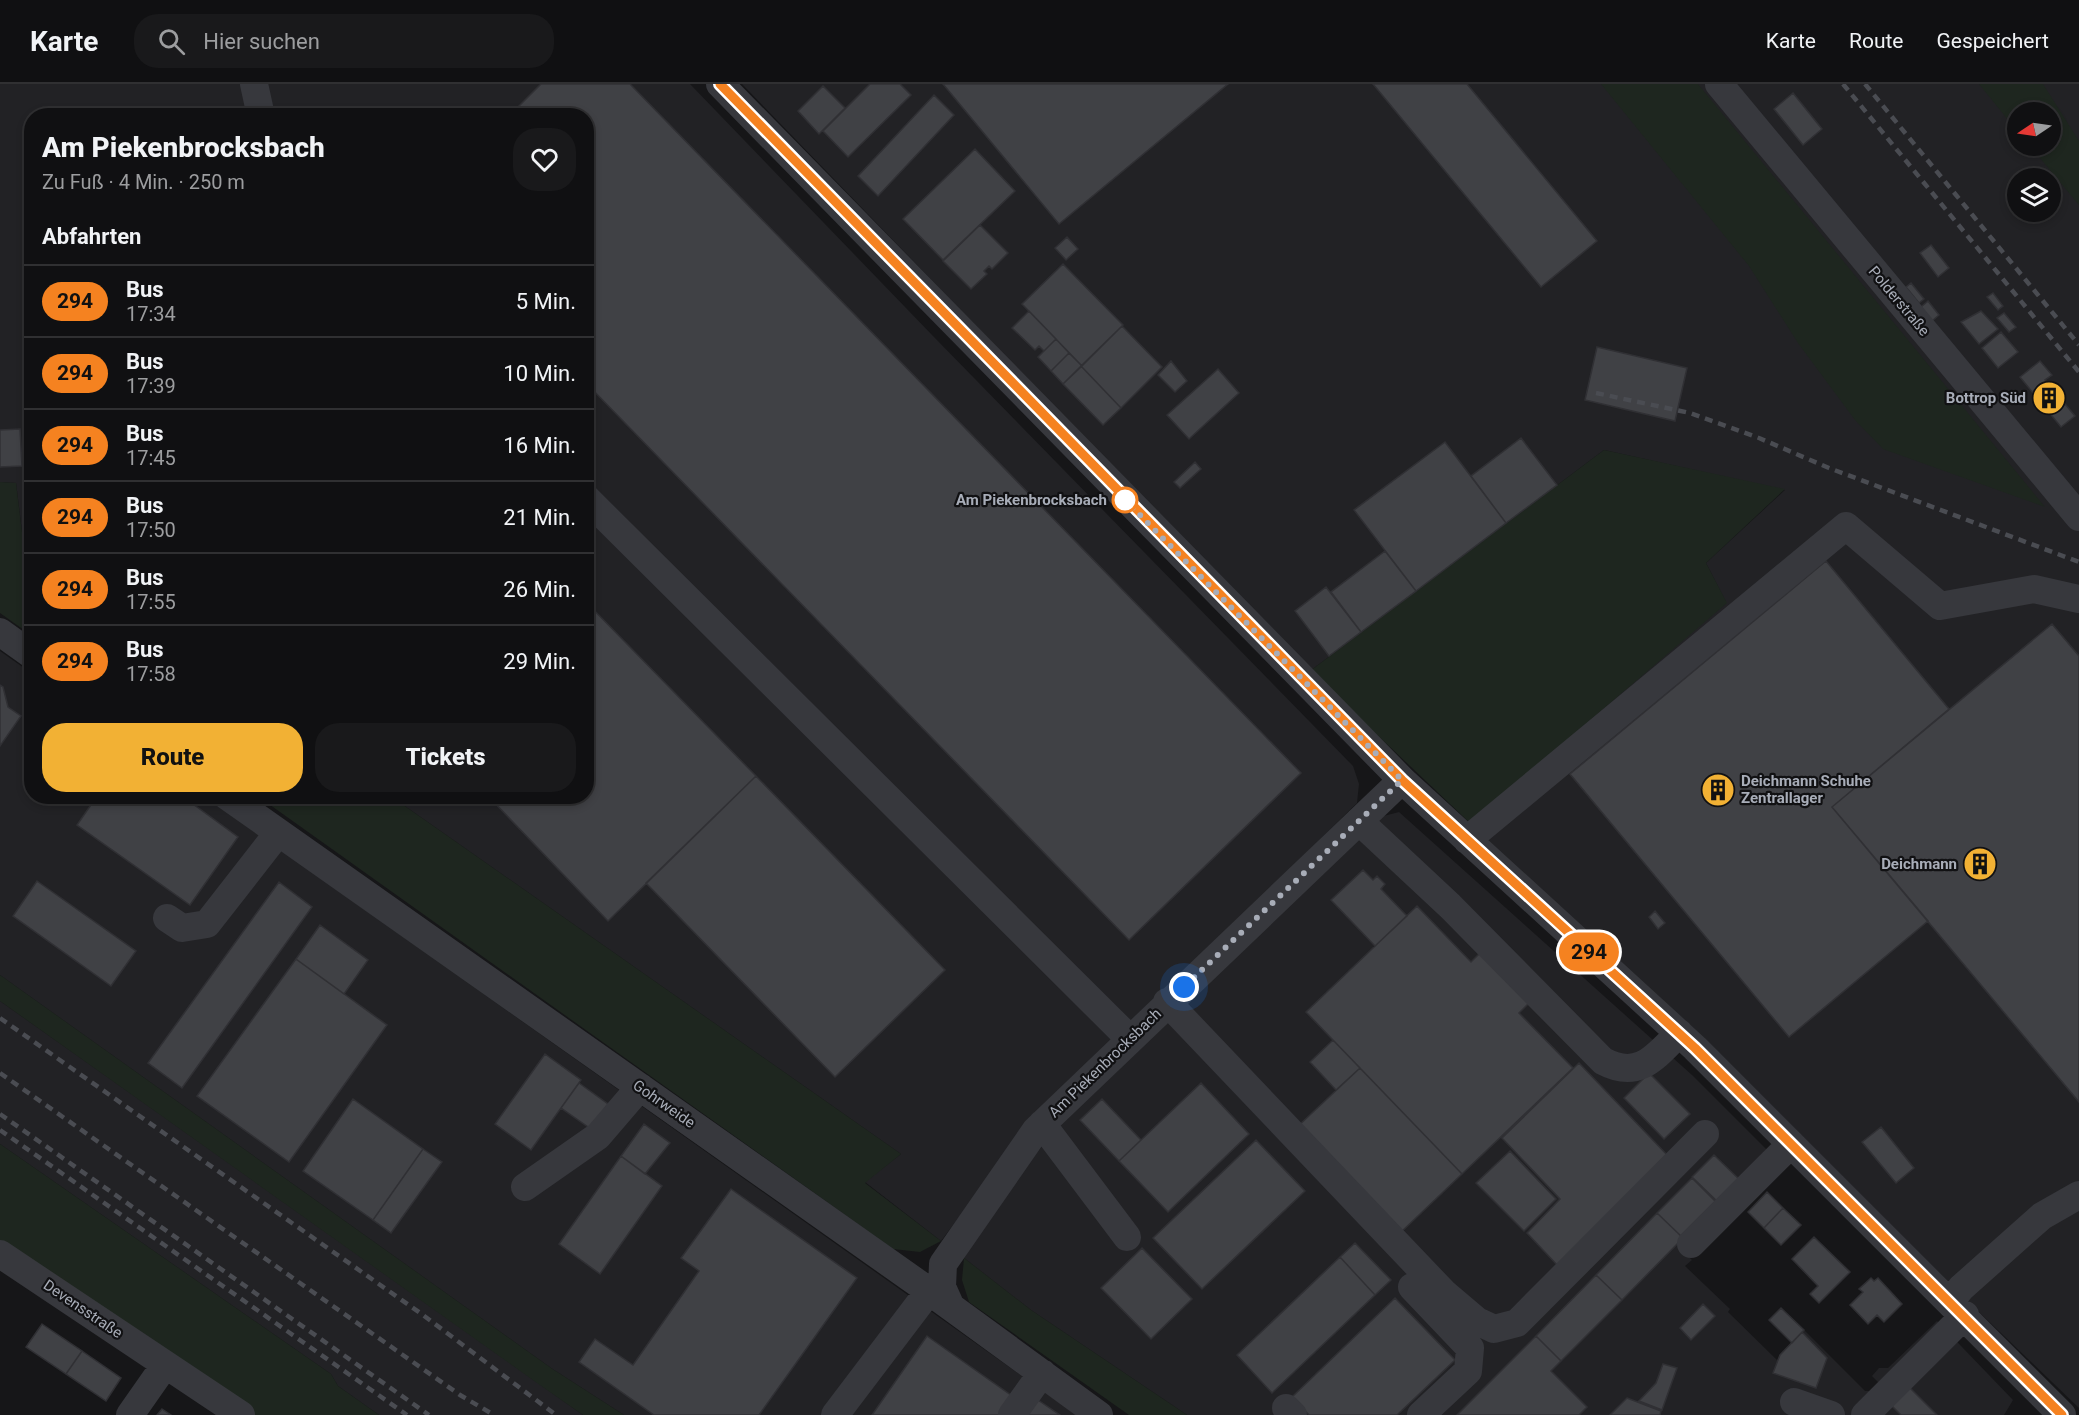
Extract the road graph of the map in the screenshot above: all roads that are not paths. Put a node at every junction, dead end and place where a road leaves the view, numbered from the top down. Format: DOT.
graph roads {
  1 [pos="254,84"];
  2 [pos="720,84"];
  3 [pos="1719,84"];
  4 [pos="259,108"];
  5 [pos="594,506"];
  6 [pos="2079,517"];
  7 [pos="2079,599"];
  8 [pos="0,632"];
  9 [pos="24,649"];
  10 [pos="1402,780"];
  11 [pos="238,804"];
  12 [pos="1359,821"];
  13 [pos="278,832"];
  14 [pos="1467,840"];
  15 [pos="167,918"];
  16 [pos="1161,1009"];
  17 [pos="1679,1033"];
  18 [pos="1130,1039"];
  19 [pos="640,1087"];
  20 [pos="1042,1124"];
  21 [pos="1705,1134"];
  22 [pos="1791,1144"];
  23 [pos="525,1187"];
  24 [pos="2079,1195"];
  25 [pos="1126,1237"];
  26 [pos="1691,1244"];
  27 [pos="0,1254"];
  28 [pos="940,1298"];
  29 [pos="1958,1308"];
  30 [pos="165,1365"];
  31 [pos="1042,1373"];
  32 [pos="1794,1402"];
  33 [pos="130,1415"];
  34 [pos="241,1415"];
  35 [pos="835,1415"];
  36 [pos="1012,1415"];
  37 [pos="1099,1415"];
  38 [pos="1421,1415"];
  39 [pos="1831,1415"];
  40 [pos="1865,1415"];
  41 [pos="2062,1415"];
  1 -- 4 [label="street"];
  2 -- 10 [label="street"];
  3 -- 6 [label="street, Polderstraße"];
  5 -- 18 [label="street"];
  7 -- 14 [label="street"];
  8 -- 9 [label="street"];
  10 -- 12 [label="street, Am Piekenbrocksbach"];
  10 -- 14 [label="street"];
  11 -- 13 [label="street, Gohrweide"];
  12 -- 16 [label="street, Am Piekenbrocksbach"];
  12 -- 17 [label="street"];
  13 -- 15 [label="street"];
  13 -- 19 [label="street, Gohrweide"];
  14 -- 17 [label="street"];
  16 -- 18 [label="street, Am Piekenbrocksbach"];
  16 -- 21 [label="street"];
  16 -- 38 [label="street"];
  17 -- 22 [label="street"];
  18 -- 20 [label="street, Am Piekenbrocksbach"];
  19 -- 23 [label="street"];
  19 -- 28 [label="street, Gohrweide"];
  20 -- 25 [label="street"];
  20 -- 28 [label="street, Am Piekenbrocksbach"];
  22 -- 26 [label="street"];
  22 -- 29 [label="street"];
  24 -- 29 [label="street"];
  27 -- 30 [label="street, Devensstraße"];
  28 -- 31 [label="street, Gohrweide"];
  28 -- 35 [label="street"];
  29 -- 40 [label="street"];
  29 -- 41 [label="street"];
  30 -- 33 [label="street"];
  30 -- 34 [label="street, Devensstraße"];
  31 -- 36 [label="street"];
  31 -- 37 [label="street, Gohrweide"];
  32 -- 39 [label="street"];
}
